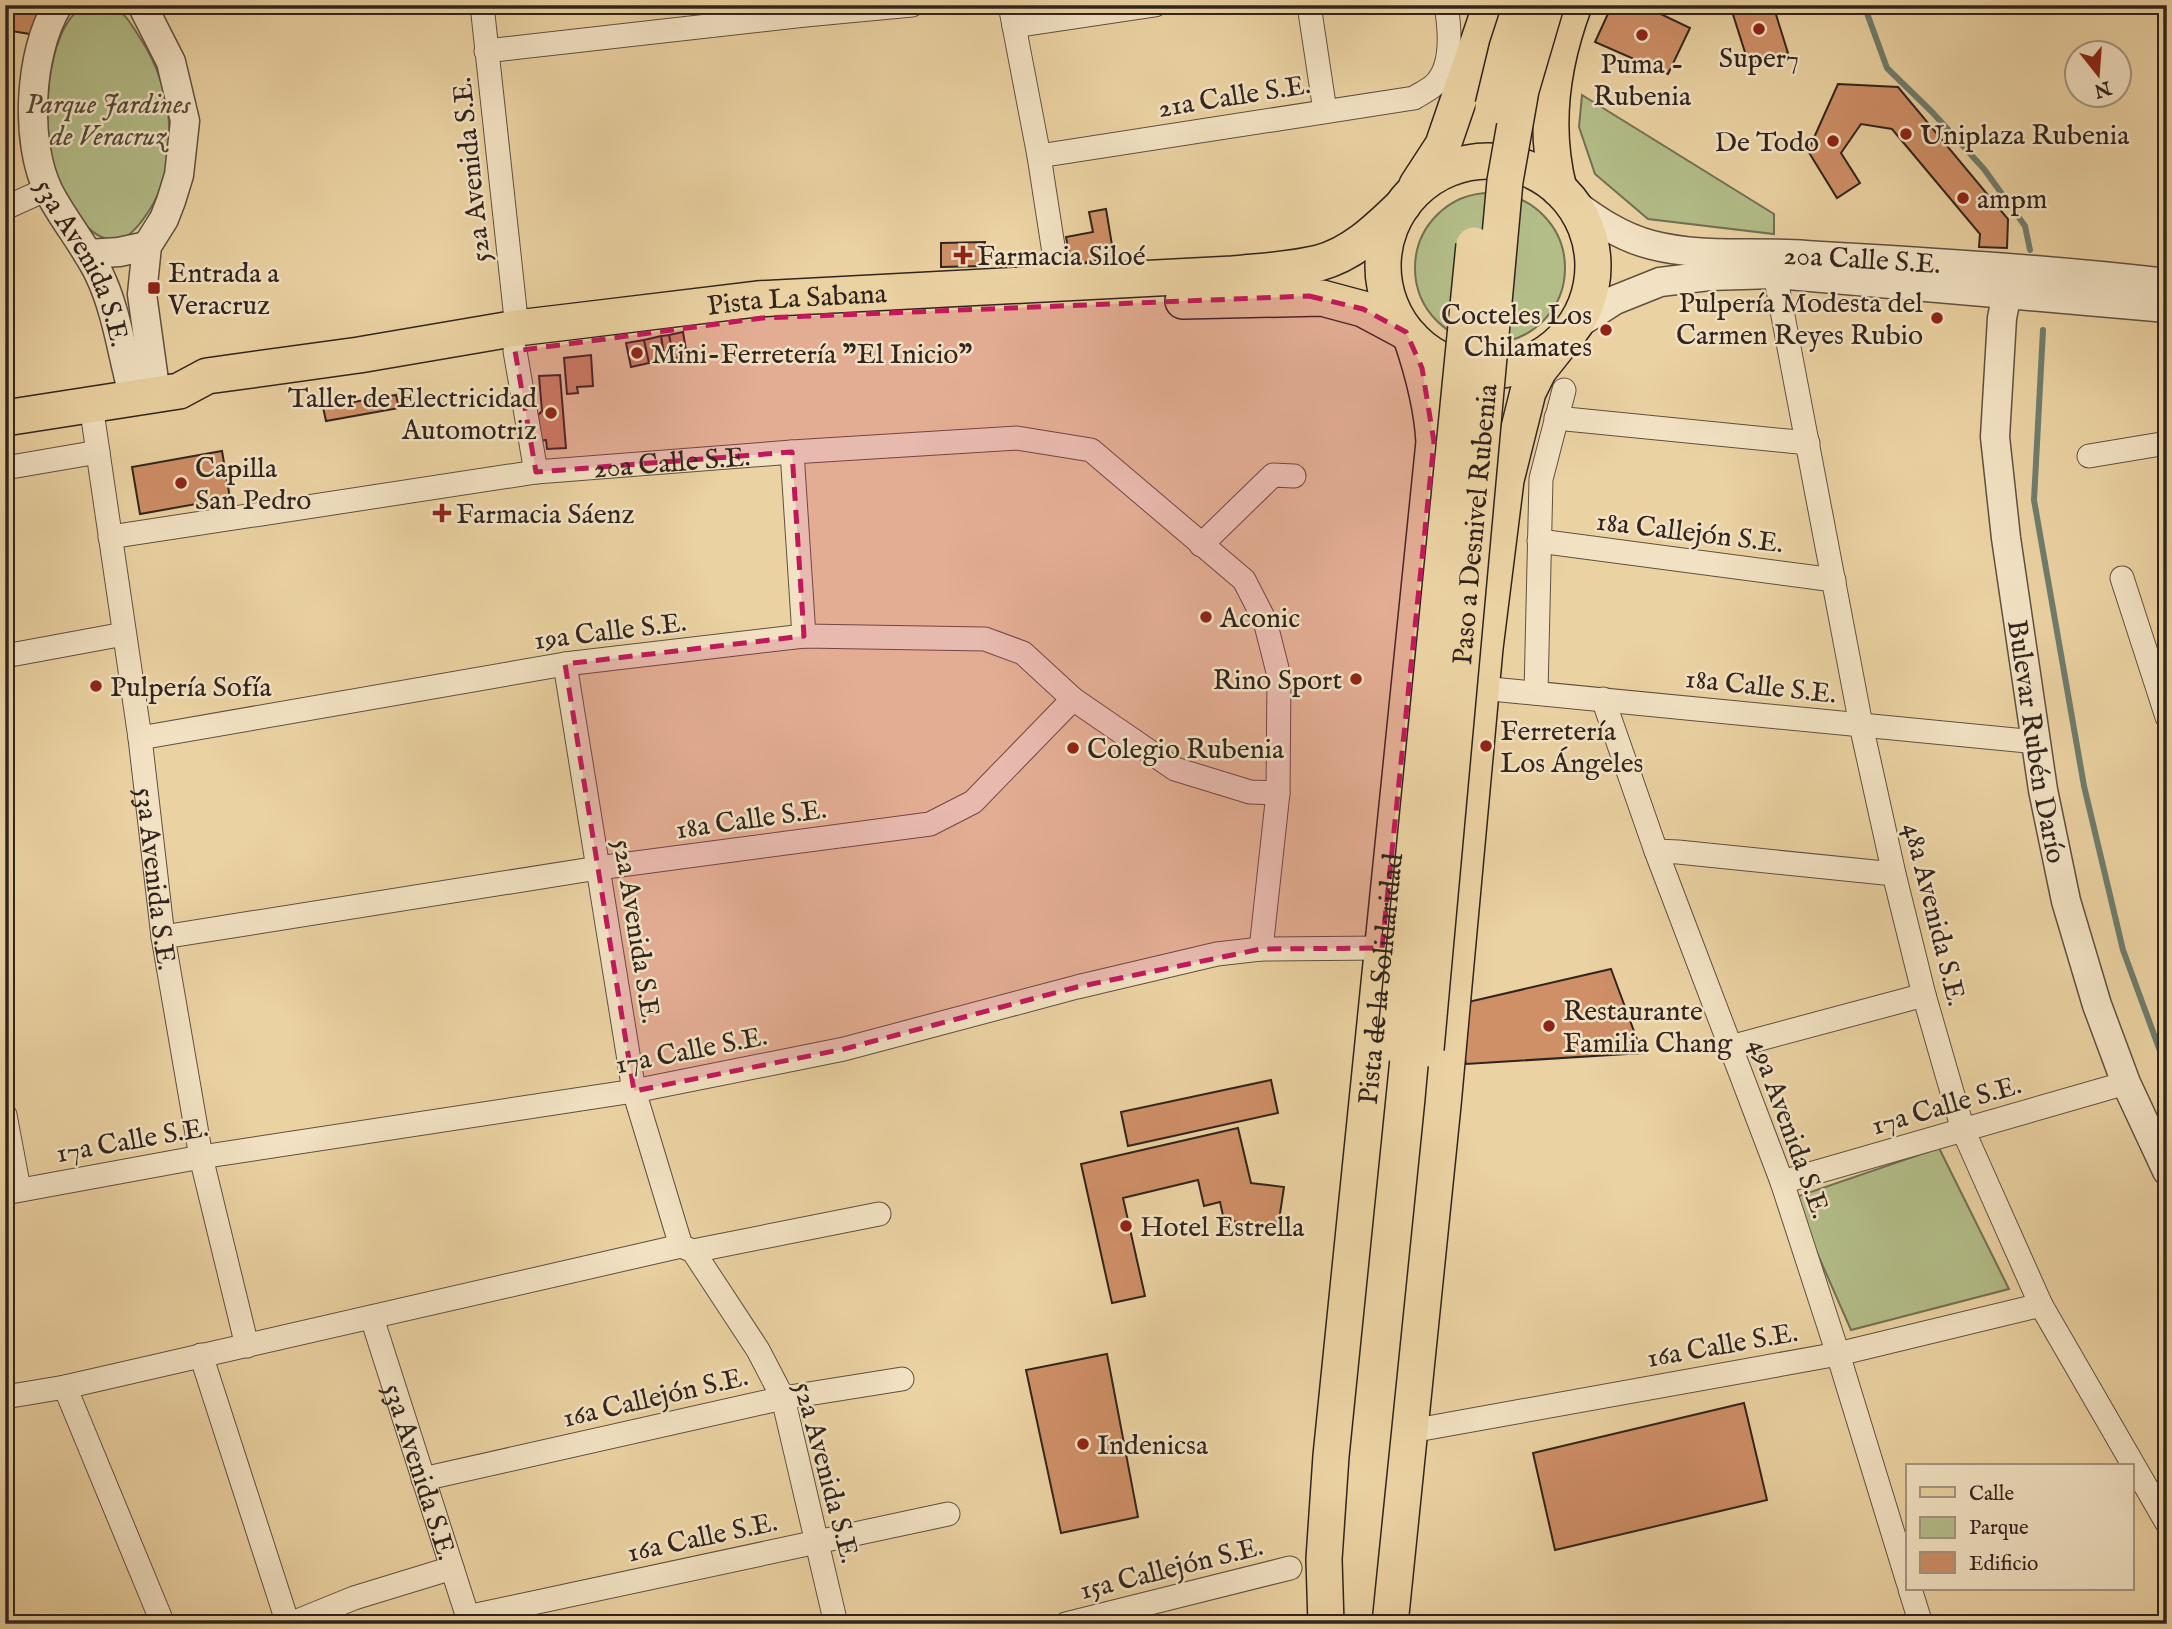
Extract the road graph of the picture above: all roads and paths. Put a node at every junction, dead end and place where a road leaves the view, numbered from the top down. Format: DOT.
graph roads {
  1 [pos="142,5"];
  2 [pos="482,5"];
  3 [pos="912,5"];
  4 [pos="1154,5"];
  5 [pos="1310,5"];
  6 [pos="1446,5"];
  7 [pos="1491,5"];
  8 [pos="1521,5"];
  9 [pos="1546,5"];
  10 [pos="1574,5"];
  11 [pos="48,9"];
  12 [pos="805,10"];
  13 [pos="1012,15"];
  14 [pos="486,51"];
  15 [pos="1325,111"];
  16 [pos="1039,156"];
  17 [pos="47,189"];
  18 [pos="1564,194"];
  19 [pos="1405,202"];
  20 [pos="5,208"];
  21 [pos="147,246"];
  22 [pos="88,254"];
  23 [pos="1775,274"];
  24 [pos="2167,282"];
  25 [pos="1059,285"];
  26 [pos="2007,293"];
  27 [pos="2167,308"];
  28 [pos="1572,329"];
  29 [pos="1408,334"];
  30 [pos="516,339"];
  31 [pos="1564,390"];
  32 [pos="156,395"];
  33 [pos="92,405"];
  34 [pos="5,418"];
  35 [pos="1556,418"];
  36 [pos="1808,443"];
  37 [pos="2167,443"];
  38 [pos="98,452"];
  39 [pos="792,452"];
  40 [pos="2089,456"];
  41 [pos="5,468"];
  42 [pos="536,472"];
  43 [pos="1294,476"];
  44 [pos="110,537"];
  45 [pos="1539,541"];
  46 [pos="1201,545"];
  47 [pos="2122,578"];
  48 [pos="1834,580"];
  49 [pos="124,634"];
  50 [pos="804,636"];
  51 [pos="5,656"];
  52 [pos="565,664"];
  53 [pos="1481,688"];
  54 [pos="1536,693"];
  55 [pos="1073,699"];
  56 [pos="1603,699"];
  57 [pos="2167,717"];
  58 [pos="1861,724"];
  59 [pos="139,738"];
  60 [pos="2036,742"];
  61 [pos="1278,793"];
  62 [pos="1656,852"];
  63 [pos="598,868"];
  64 [pos="1894,874"];
  65 [pos="163,937"];
  66 [pos="1382,948"];
  67 [pos="1261,949"];
  68 [pos="1924,995"];
  69 [pos="1411,1047"];
  70 [pos="1730,1047"];
  71 [pos="2126,1083"];
  72 [pos="634,1091"];
  73 [pos="5,1115"];
  74 [pos="1963,1130"];
  75 [pos="201,1157"];
  76 [pos="2167,1171"];
  77 [pos="1782,1182"];
  78 [pos="12,1191"];
  79 [pos="879,1214"];
  80 [pos="687,1248"];
  81 [pos="2041,1305"];
  82 [pos="372,1318"];
  83 [pos="247,1346"];
  84 [pos="1838,1353"];
  85 [pos="201,1355"];
  86 [pos="902,1378"];
  87 [pos="65,1387"];
  88 [pos="5,1397"];
  89 [pos="783,1398"];
  90 [pos="1411,1431"];
  91 [pos="2123,1464"];
  92 [pos="423,1479"];
  93 [pos="2141,1499"];
  94 [pos="948,1514"];
  95 [pos="2167,1523"];
  96 [pos="817,1542"];
  97 [pos="452,1568"];
  98 [pos="1290,1568"];
  99 [pos="1906,1573"];
  100 [pos="1911,1590"];
  101 [pos="468,1620"];
  102 [pos="163,1624"];
  103 [pos="289,1624"];
  104 [pos="835,1624"];
  105 [pos="1066,1624"];
  106 [pos="1326,1624"];
  107 [pos="1334,1624"];
  108 [pos="1366,1624"];
  109 [pos="1391,1624"];
  110 [pos="1921,1624"];
  1 -- 21 [label="street, 53a Avenida S.E."];
  2 -- 14 [label="street, 52a Avenida S.E."];
  3 -- 12 [label="street"];
  4 -- 13 [label="street"];
  5 -- 15 [label="street"];
  6 -- 15 [label="street, 21a Calle S.E."];
  7 -- 19 [label="main road"];
  8 -- 69 [label="main road, Paso a Desnivel Rubenia, bridge"];
  9 -- 69 [label="main road, Paso a Desnivel Rubenia, bridge"];
  10 -- 18 [label="main road"];
  11 -- 17 [label="street, 53a Avenida S.E."];
  12 -- 14 [label="street"];
  13 -- 16 [label="street"];
  14 -- 30 [label="street, 52a Avenida S.E."];
  15 -- 16 [label="street, 21a Calle S.E."];
  16 -- 25 [label="street"];
  17 -- 20 [label="street"];
  17 -- 22 [label="street, 53a Avenida S.E."];
  18 -- 19 [label="main road"];
  18 -- 24 [label="street, 20a Calle S.E."];
  18 -- 28 [label="main road"];
  19 -- 25 [label="main road, Pista La Sabana"];
  19 -- 29 [label="main road"];
  21 -- 22 [label="street"];
  21 -- 32 [label="street, 53a Avenida S.E."];
  22 -- 32 [label="street, 53a Avenida S.E."];
  23 -- 26 [label="street, 20a Calle S.E."];
  23 -- 28 [label="street, 20a Calle S.E."];
  23 -- 36 [label="street, 48a Avenida S.E."];
  25 -- 30 [label="main road, Pista La Sabana"];
  26 -- 27 [label="street, 20a Calle S.E."];
  26 -- 60 [label="street, Bulevar Rubén Darío"];
  28 -- 29 [label="main road"];
  28 -- 53 [label="main road"];
  29 -- 30 [label="main road, Pista La Sabana"];
  29 -- 66 [label="main road, Pista de la Solidaridad"];
  30 -- 32 [label="main road, Pista La Sabana"];
  30 -- 42 [label="street, 52a Avenida S.E."];
  31 -- 35 [label="street"];
  32 -- 33 [label="main road, Pista La Sabana"];
  33 -- 34 [label="main road, Pista La Sabana"];
  33 -- 38 [label="street, 53a Avenida S.E."];
  35 -- 36 [label="street"];
  35 -- 45 [label="street"];
  36 -- 48 [label="street, 48a Avenida S.E."];
  37 -- 40 [label="street"];
  38 -- 41 [label="street"];
  38 -- 44 [label="street, 53a Avenida S.E."];
  39 -- 42 [label="street, 20a Calle S.E."];
  39 -- 46 [label="street, 20a Calle S.E."];
  39 -- 50 [label="street"];
  42 -- 44 [label="street, 20a Calle S.E."];
  43 -- 46 [label="street"];
  44 -- 49 [label="street, 53a Avenida S.E."];
  45 -- 48 [label="street, 18a Callejón S.E."];
  45 -- 54 [label="street"];
  46 -- 61 [label="street, 20a Calle S.E."];
  47 -- 57 [label="street"];
  48 -- 58 [label="street, 48a Avenida S.E."];
  49 -- 51 [label="street"];
  49 -- 59 [label="street, 53a Avenida S.E."];
  50 -- 52 [label="street, 19a Calle S.E."];
  50 -- 55 [label="street, 19a Calle S.E."];
  52 -- 59 [label="street, 19a Calle S.E."];
  52 -- 63 [label="street, 52a Avenida S.E."];
  53 -- 54 [label="street, 18a Calle S.E."];
  53 -- 90 [label="main road"];
  54 -- 56 [label="street, 18a Calle S.E."];
  55 -- 61 [label="street"];
  55 -- 63 [label="street, 18a Calle S.E."];
  56 -- 58 [label="street, 18a Calle S.E."];
  56 -- 62 [label="street, 49a Avenida S.E."];
  58 -- 60 [label="street, 18a Calle S.E."];
  58 -- 64 [label="street, 48a Avenida S.E."];
  59 -- 65 [label="street, 53a Avenida S.E."];
  60 -- 71 [label="street, Bulevar Rubén Darío"];
  61 -- 67 [label="street, 20a Calle S.E."];
  62 -- 64 [label="street"];
  62 -- 70 [label="street, 49a Avenida S.E."];
  63 -- 65 [label="street, 18a Calle S.E."];
  63 -- 72 [label="street, 52a Avenida S.E."];
  64 -- 68 [label="street, 48a Avenida S.E."];
  65 -- 75 [label="street, 53a Avenida S.E."];
  66 -- 67 [label="street, 17a Calle S.E."];
  66 -- 106 [label="main road, Pista de la Solidaridad"];
  67 -- 72 [label="street, 17a Calle S.E."];
  68 -- 70 [label="street"];
  68 -- 74 [label="street, 48a Avenida S.E."];
  69 -- 107 [label="main road, Pista de la Solidaridad"];
  69 -- 108 [label="main road, Pista de la Solidaridad"];
  70 -- 77 [label="street, 49a Avenida S.E."];
  71 -- 74 [label="street, 17a Calle S.E."];
  71 -- 76 [label="street, Bulevar Rubén Darío"];
  72 -- 75 [label="street, 17a Calle S.E."];
  72 -- 80 [label="street, 52a Avenida S.E."];
  73 -- 78 [label="street"];
  74 -- 77 [label="street, 17a Calle S.E."];
  74 -- 81 [label="street, 48a Avenida S.E."];
  75 -- 78 [label="street, 17a Calle S.E."];
  75 -- 83 [label="street, 53a Avenida S.E."];
  77 -- 84 [label="street, 49a Avenida S.E."];
  79 -- 80 [label="street"];
  80 -- 82 [label="street"];
  80 -- 89 [label="street, 52a Avenida S.E."];
  81 -- 84 [label="street, 16a Calle S.E."];
  81 -- 91 [label="street, 48a Avenida S.E."];
  82 -- 83 [label="street"];
  82 -- 92 [label="street, 53a Avenida S.E."];
  83 -- 85 [label="street"];
  84 -- 90 [label="street, 16a Calle S.E."];
  84 -- 99 [label="street, 49a Avenida S.E."];
  85 -- 87 [label="street"];
  85 -- 103 [label="street"];
  86 -- 89 [label="street, 16a Callejón S.E."];
  87 -- 88 [label="street"];
  87 -- 102 [label="street"];
  89 -- 92 [label="street, 16a Callejón S.E."];
  89 -- 96 [label="street, 52a Avenida S.E."];
  90 -- 109 [label="main road"];
  92 -- 97 [label="street, 53a Avenida S.E."];
  93 -- 95 [label="street, 48a Avenida S.E."];
  94 -- 96 [label="street, 16a Calle S.E."];
  96 -- 101 [label="street, 16a Calle S.E."];
  96 -- 104 [label="street, 52a Avenida S.E."];
  97 -- 101 [label="street, 53a Avenida S.E."];
  97 -- 103 [label="street"];
  98 -- 105 [label="street, 15a Callejón S.E."];
  100 -- 110 [label="street, 49a Avenida S.E."];
}
